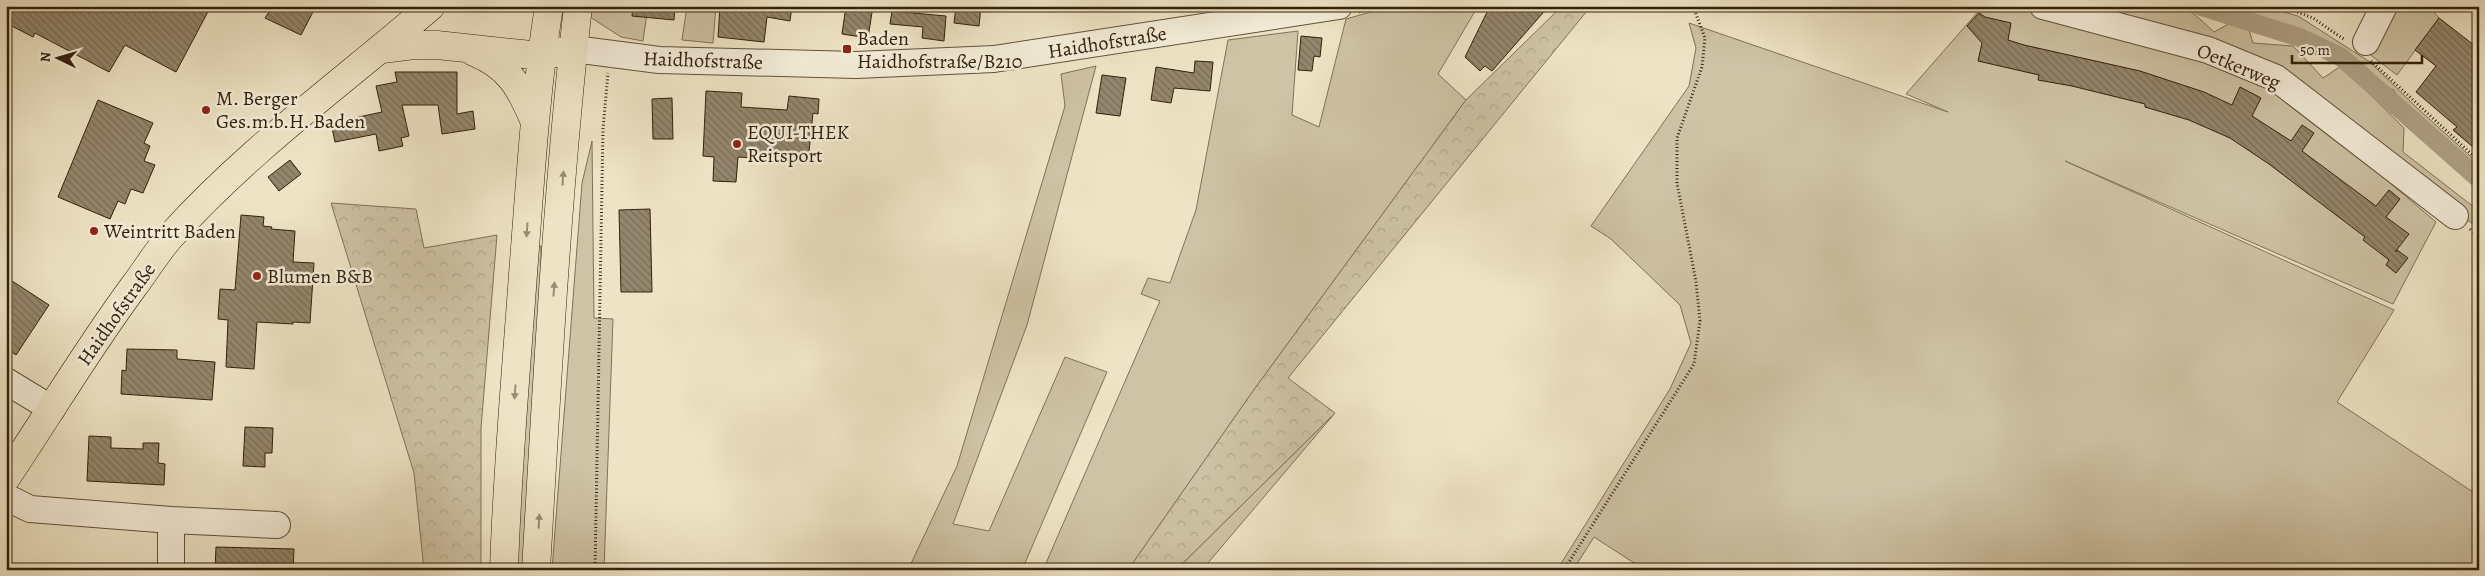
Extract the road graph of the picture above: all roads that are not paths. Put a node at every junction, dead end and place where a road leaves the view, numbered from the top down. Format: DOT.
graph roads {
  1 [pos="431,6"];
  2 [pos="548,6"];
  3 [pos="578,6"];
  4 [pos="1339,6"];
  5 [pos="2043,6"];
  6 [pos="2384,6"];
  7 [pos="405,29"];
  8 [pos="543,46"];
  9 [pos="466,48"];
  10 [pos="382,49"];
  11 [pos="2362,49"];
  12 [pos="574,50"];
  13 [pos="535,122"];
  14 [pos="2455,216"];
  15 [pos="6,381"];
  16 [pos="52,409"];
  17 [pos="6,478"];
  18 [pos="6,497"];
  19 [pos="171,520"];
  20 [pos="277,525"];
  21 [pos="171,570"];
  22 [pos="504,570"];
  23 [pos="536,570"];
  1 -- 7 [label="main road, Haidhofstraße"];
  2 -- 8 [label="main road"];
  3 -- 12 [label="main road"];
  4 -- 12 [label="street, Haidhofstraße"];
  5 -- 14 [label="street, Oetkerweg"];
  6 -- 11 [label="street"];
  7 -- 8 [label="main road, Haidhofstraße"];
  7 -- 10 [label="main road, Haidhofstraße"];
  8 -- 9 [label="main road, Haidhofstraße"];
  8 -- 12 [label="main road, Haidhofstraße"];
  8 -- 13 [label="main road"];
  9 -- 10 [label="main road, Haidhofstraße"];
  9 -- 13 [label="main road, Haidhofstraße"];
  10 -- 16 [label="main road, Haidhofstraße"];
  23 -- 12 [label="main road, one-way"];
  13 -- 22 [label="main road, one-way"];
  15 -- 16 [label="street"];
  16 -- 17 [label="main road, Haidhofstraße"];
  18 -- 19 [label="street"];
  19 -- 20 [label="street"];
  19 -- 21 [label="street"];
}
